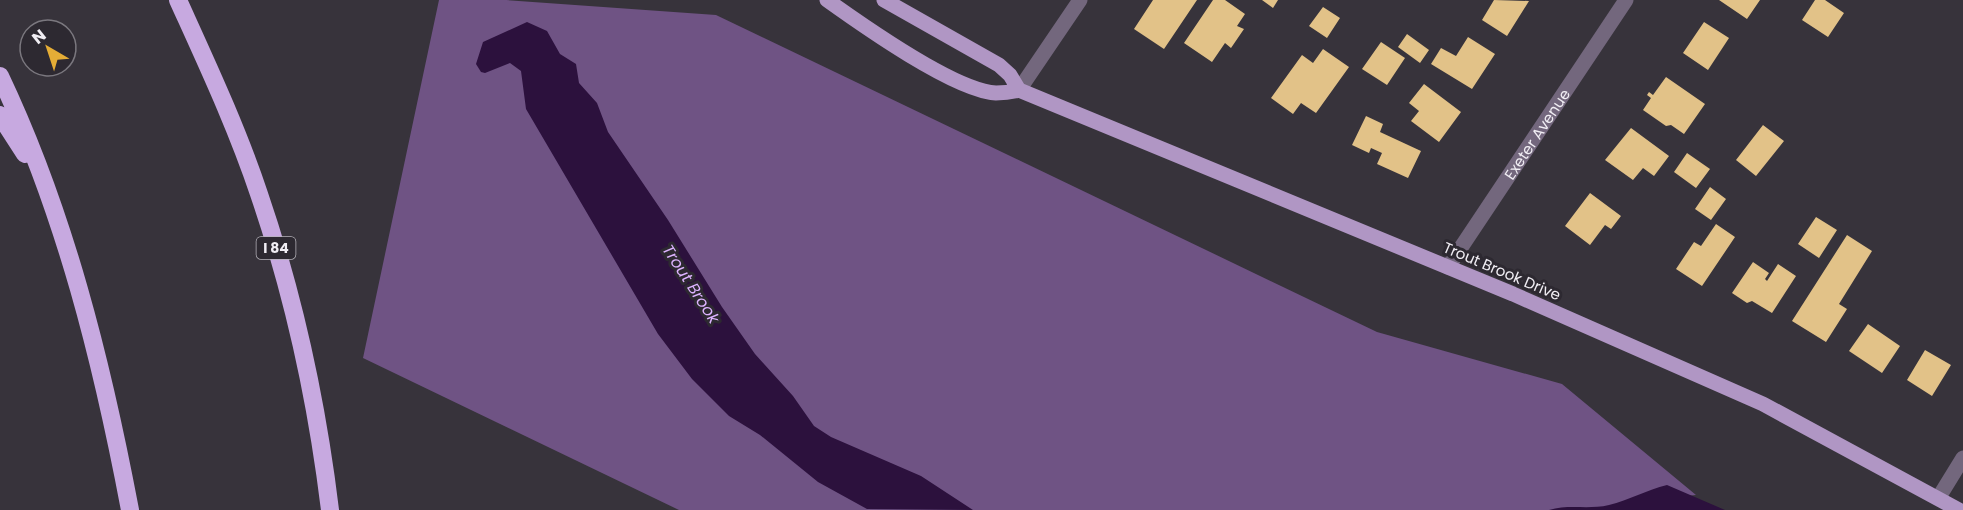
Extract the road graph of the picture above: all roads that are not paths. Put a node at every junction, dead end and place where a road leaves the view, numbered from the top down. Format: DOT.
graph roads {
  1 [pos="178,0"];
  2 [pos="827,0"];
  3 [pos="884,0"];
  4 [pos="1080,0"];
  5 [pos="1626,0"];
  6 [pos="0,76"];
  7 [pos="1019,90"];
  8 [pos="0,115"];
  9 [pos="45,184"];
  10 [pos="1448,267"];
  11 [pos="1963,458"];
  12 [pos="1939,497"];
  13 [pos="130,510"];
  14 [pos="330,510"];
  15 [pos="1959,510"];
  1 -- 14 [label="highway, I 84"];
  2 -- 7 [label="main road, Trout Brook Drive"];
  3 -- 7 [label="main road, Trout Brook Drive"];
  4 -- 7 [label="street"];
  5 -- 10 [label="street, Exeter Avenue"];
  6 -- 9 [label="highway"];
  7 -- 10 [label="main road, Trout Brook Drive"];
  8 -- 9 [label="highway"];
  9 -- 13 [label="highway"];
  10 -- 12 [label="main road, Trout Brook Drive"];
  11 -- 12 [label="street"];
  12 -- 15 [label="main road, Trout Brook Drive"];
}
